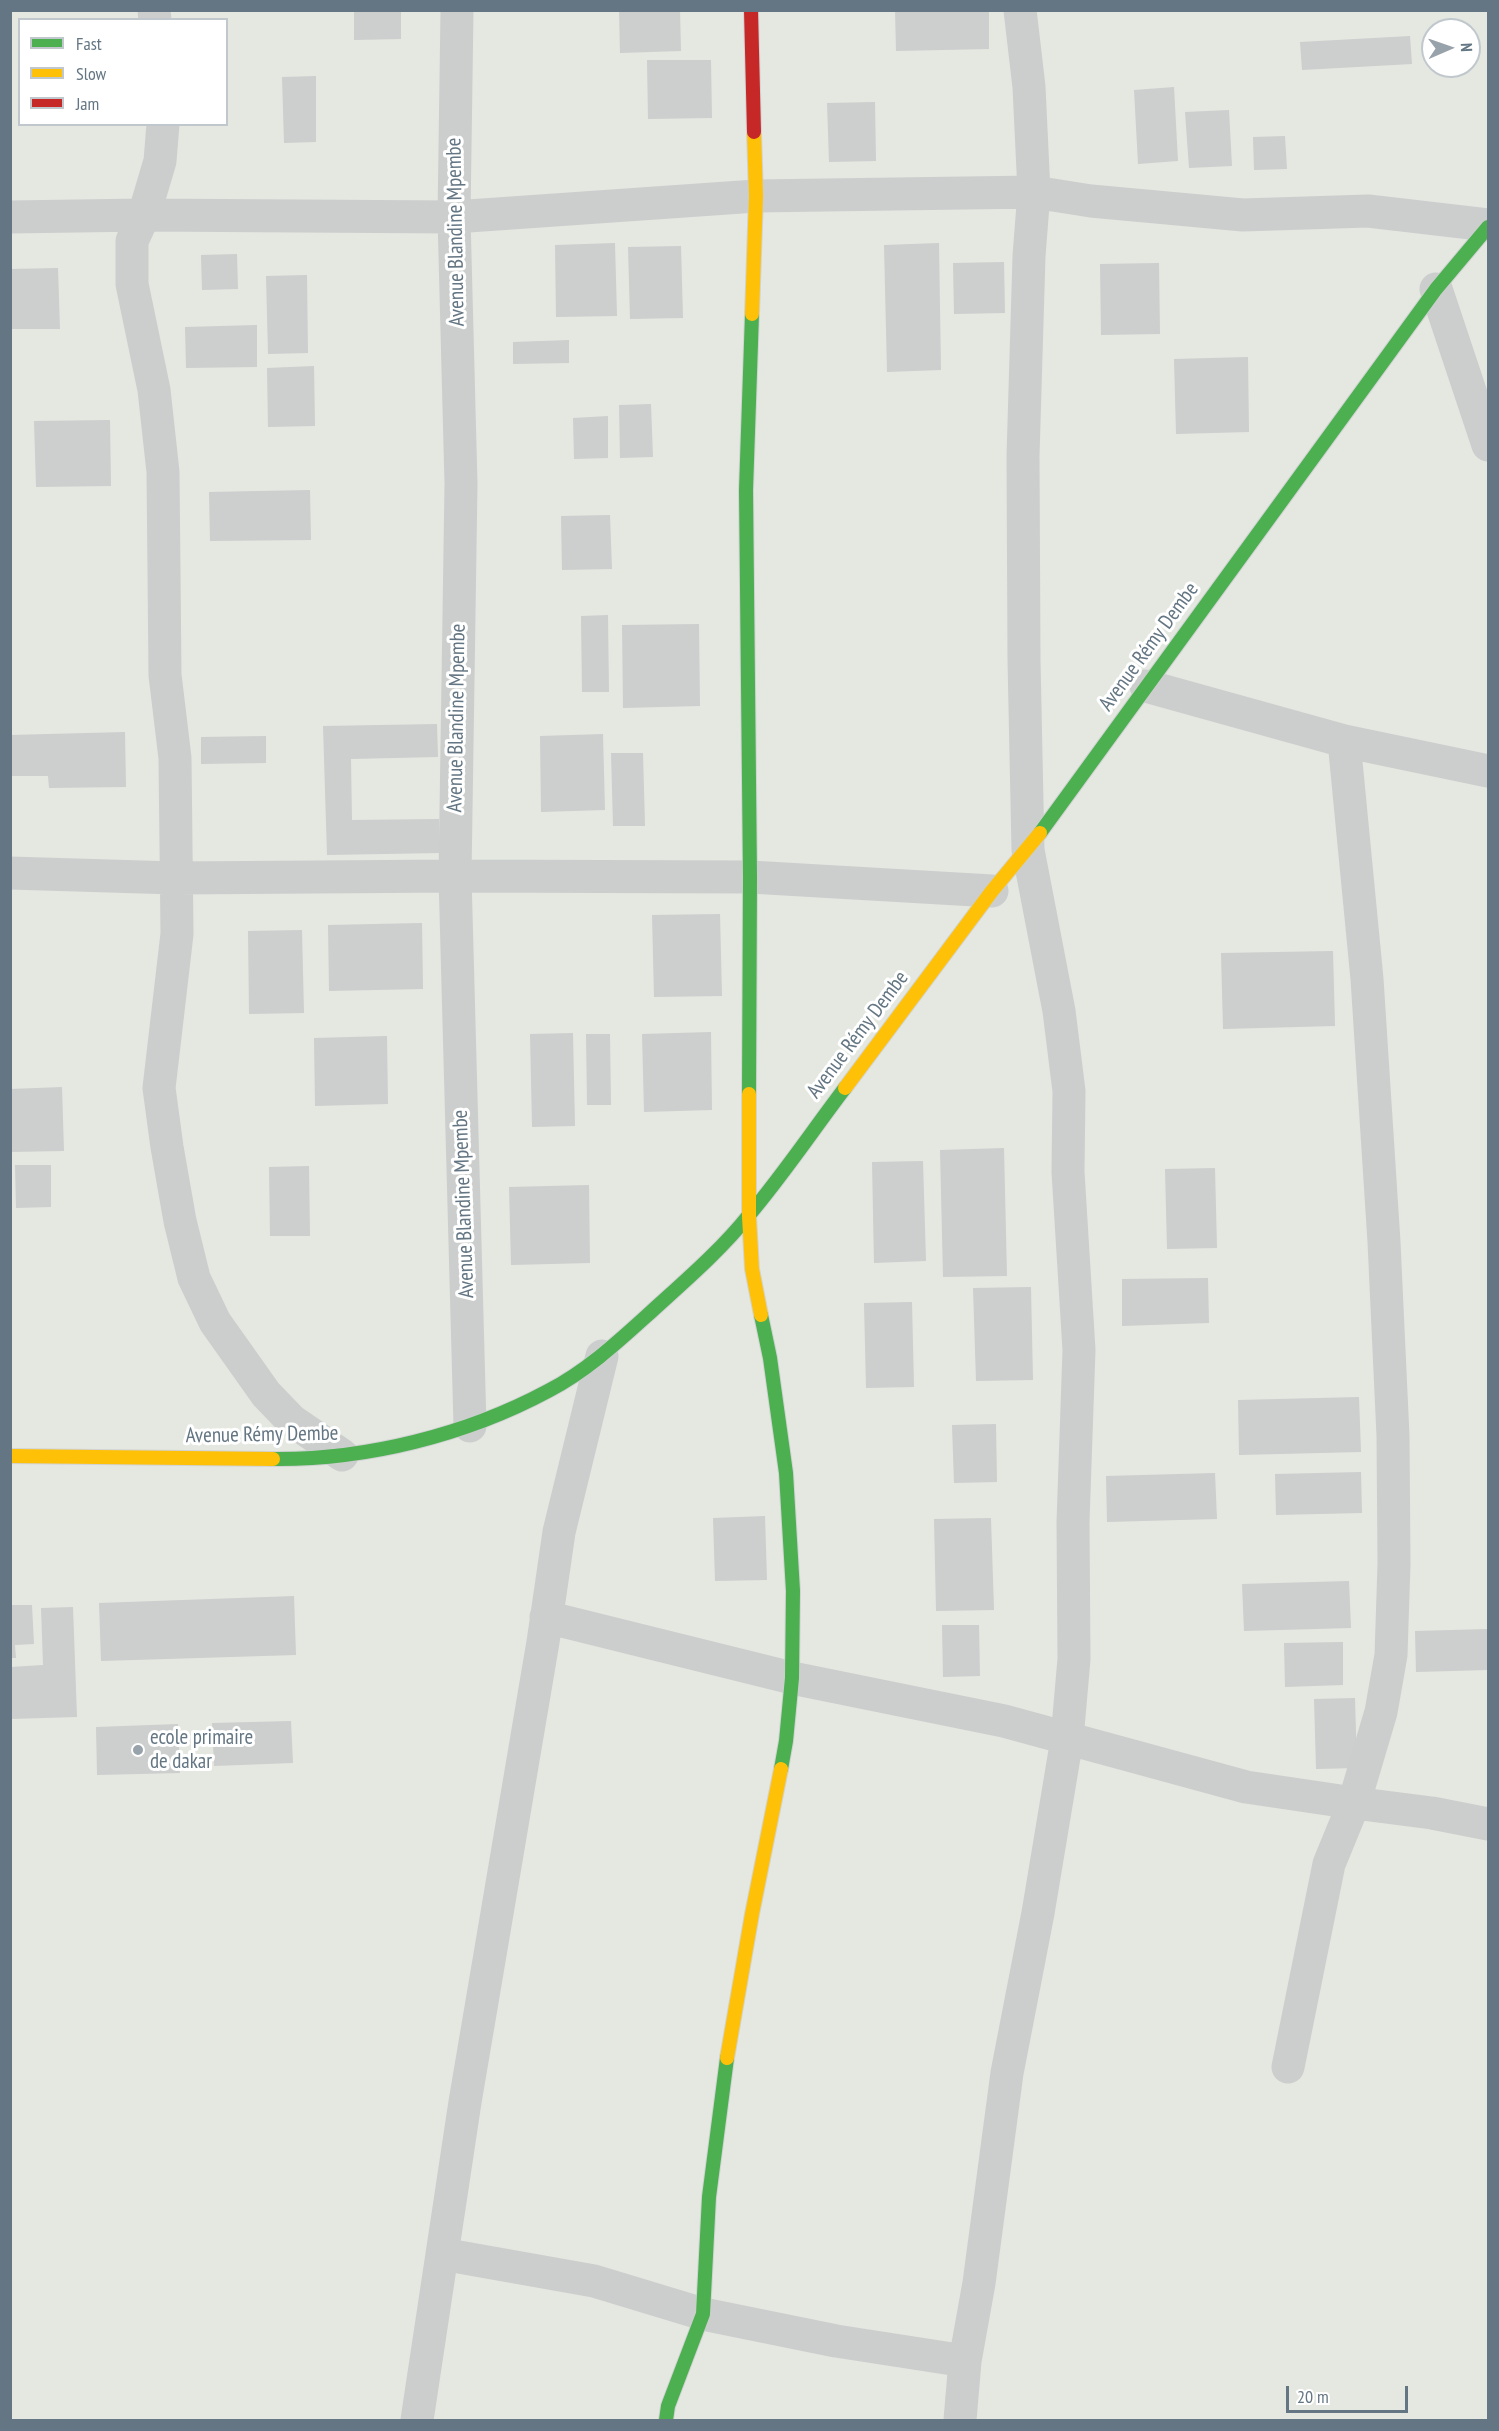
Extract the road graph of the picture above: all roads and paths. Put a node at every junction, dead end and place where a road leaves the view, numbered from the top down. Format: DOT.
graph roads {
  1 [pos="457,10"];
  2 [pos="751,10"];
  3 [pos="1020,10"];
  4 [pos="163,126"];
  5 [pos="1034,192"];
  6 [pos="756,196"];
  7 [pos="144,214"];
  8 [pos="10,217"];
  9 [pos="454,217"];
  10 [pos="1488,226"];
  11 [pos="1436,289"];
  12 [pos="1488,445"];
  13 [pos="1146,686"];
  14 [pos="1344,741"];
  15 [pos="1488,771"];
  16 [pos="1028,850"];
  17 [pos="10,873"];
  18 [pos="455,876"];
  19 [pos="750,877"];
  20 [pos="175,878"];
  21 [pos="992,891"];
  22 [pos="749,1215"];
  23 [pos="602,1356"];
  24 [pos="470,1426"];
  25 [pos="342,1455"];
  26 [pos="10,1456"];
  27 [pos="546,1617"];
  28 [pos="792,1678"];
  29 [pos="1067,1739"];
  30 [pos="1354,1803"];
  31 [pos="1488,1824"];
  32 [pos="1288,2067"];
  33 [pos="442,2254"];
  34 [pos="703,2314"];
  35 [pos="965,2361"];
  36 [pos="417,2421"];
  37 [pos="666,2421"];
  38 [pos="960,2421"];
  1 -- 9 [label="street, Avenue Blandine Mpembe"];
  2 -- 6 [label="street"];
  3 -- 5 [label="street"];
  4 -- 7 [label="street"];
  5 -- 6 [label="street"];
  5 -- 10 [label="street"];
  5 -- 16 [label="street"];
  6 -- 9 [label="street"];
  6 -- 19 [label="street"];
  7 -- 8 [label="street"];
  7 -- 9 [label="street"];
  7 -- 20 [label="street"];
  9 -- 18 [label="street, Avenue Blandine Mpembe"];
  10 -- 11 [label="street, Avenue Rémy Dembe"];
  11 -- 12 [label="street"];
  11 -- 13 [label="street, Avenue Rémy Dembe"];
  13 -- 14 [label="street"];
  13 -- 16 [label="street, Avenue Rémy Dembe"];
  14 -- 15 [label="street"];
  14 -- 30 [label="street"];
  16 -- 21 [label="street, Avenue Rémy Dembe"];
  16 -- 29 [label="street"];
  17 -- 20 [label="street"];
  18 -- 19 [label="street"];
  18 -- 20 [label="street"];
  18 -- 24 [label="street, Avenue Blandine Mpembe"];
  19 -- 21 [label="street"];
  19 -- 22 [label="street"];
  20 -- 25 [label="street"];
  21 -- 22 [label="street, Avenue Rémy Dembe"];
  22 -- 23 [label="street, Avenue Rémy Dembe"];
  22 -- 28 [label="street"];
  23 -- 24 [label="street, Avenue Rémy Dembe"];
  23 -- 27 [label="street"];
  24 -- 25 [label="street, Avenue Rémy Dembe"];
  25 -- 26 [label="street, Avenue Rémy Dembe"];
  27 -- 28 [label="street"];
  27 -- 33 [label="street"];
  28 -- 29 [label="street"];
  28 -- 34 [label="street"];
  29 -- 30 [label="street"];
  29 -- 35 [label="street"];
  30 -- 31 [label="street"];
  30 -- 32 [label="street"];
  33 -- 34 [label="street"];
  33 -- 36 [label="street"];
  34 -- 35 [label="street"];
  34 -- 37 [label="street"];
  35 -- 38 [label="street"];
}
